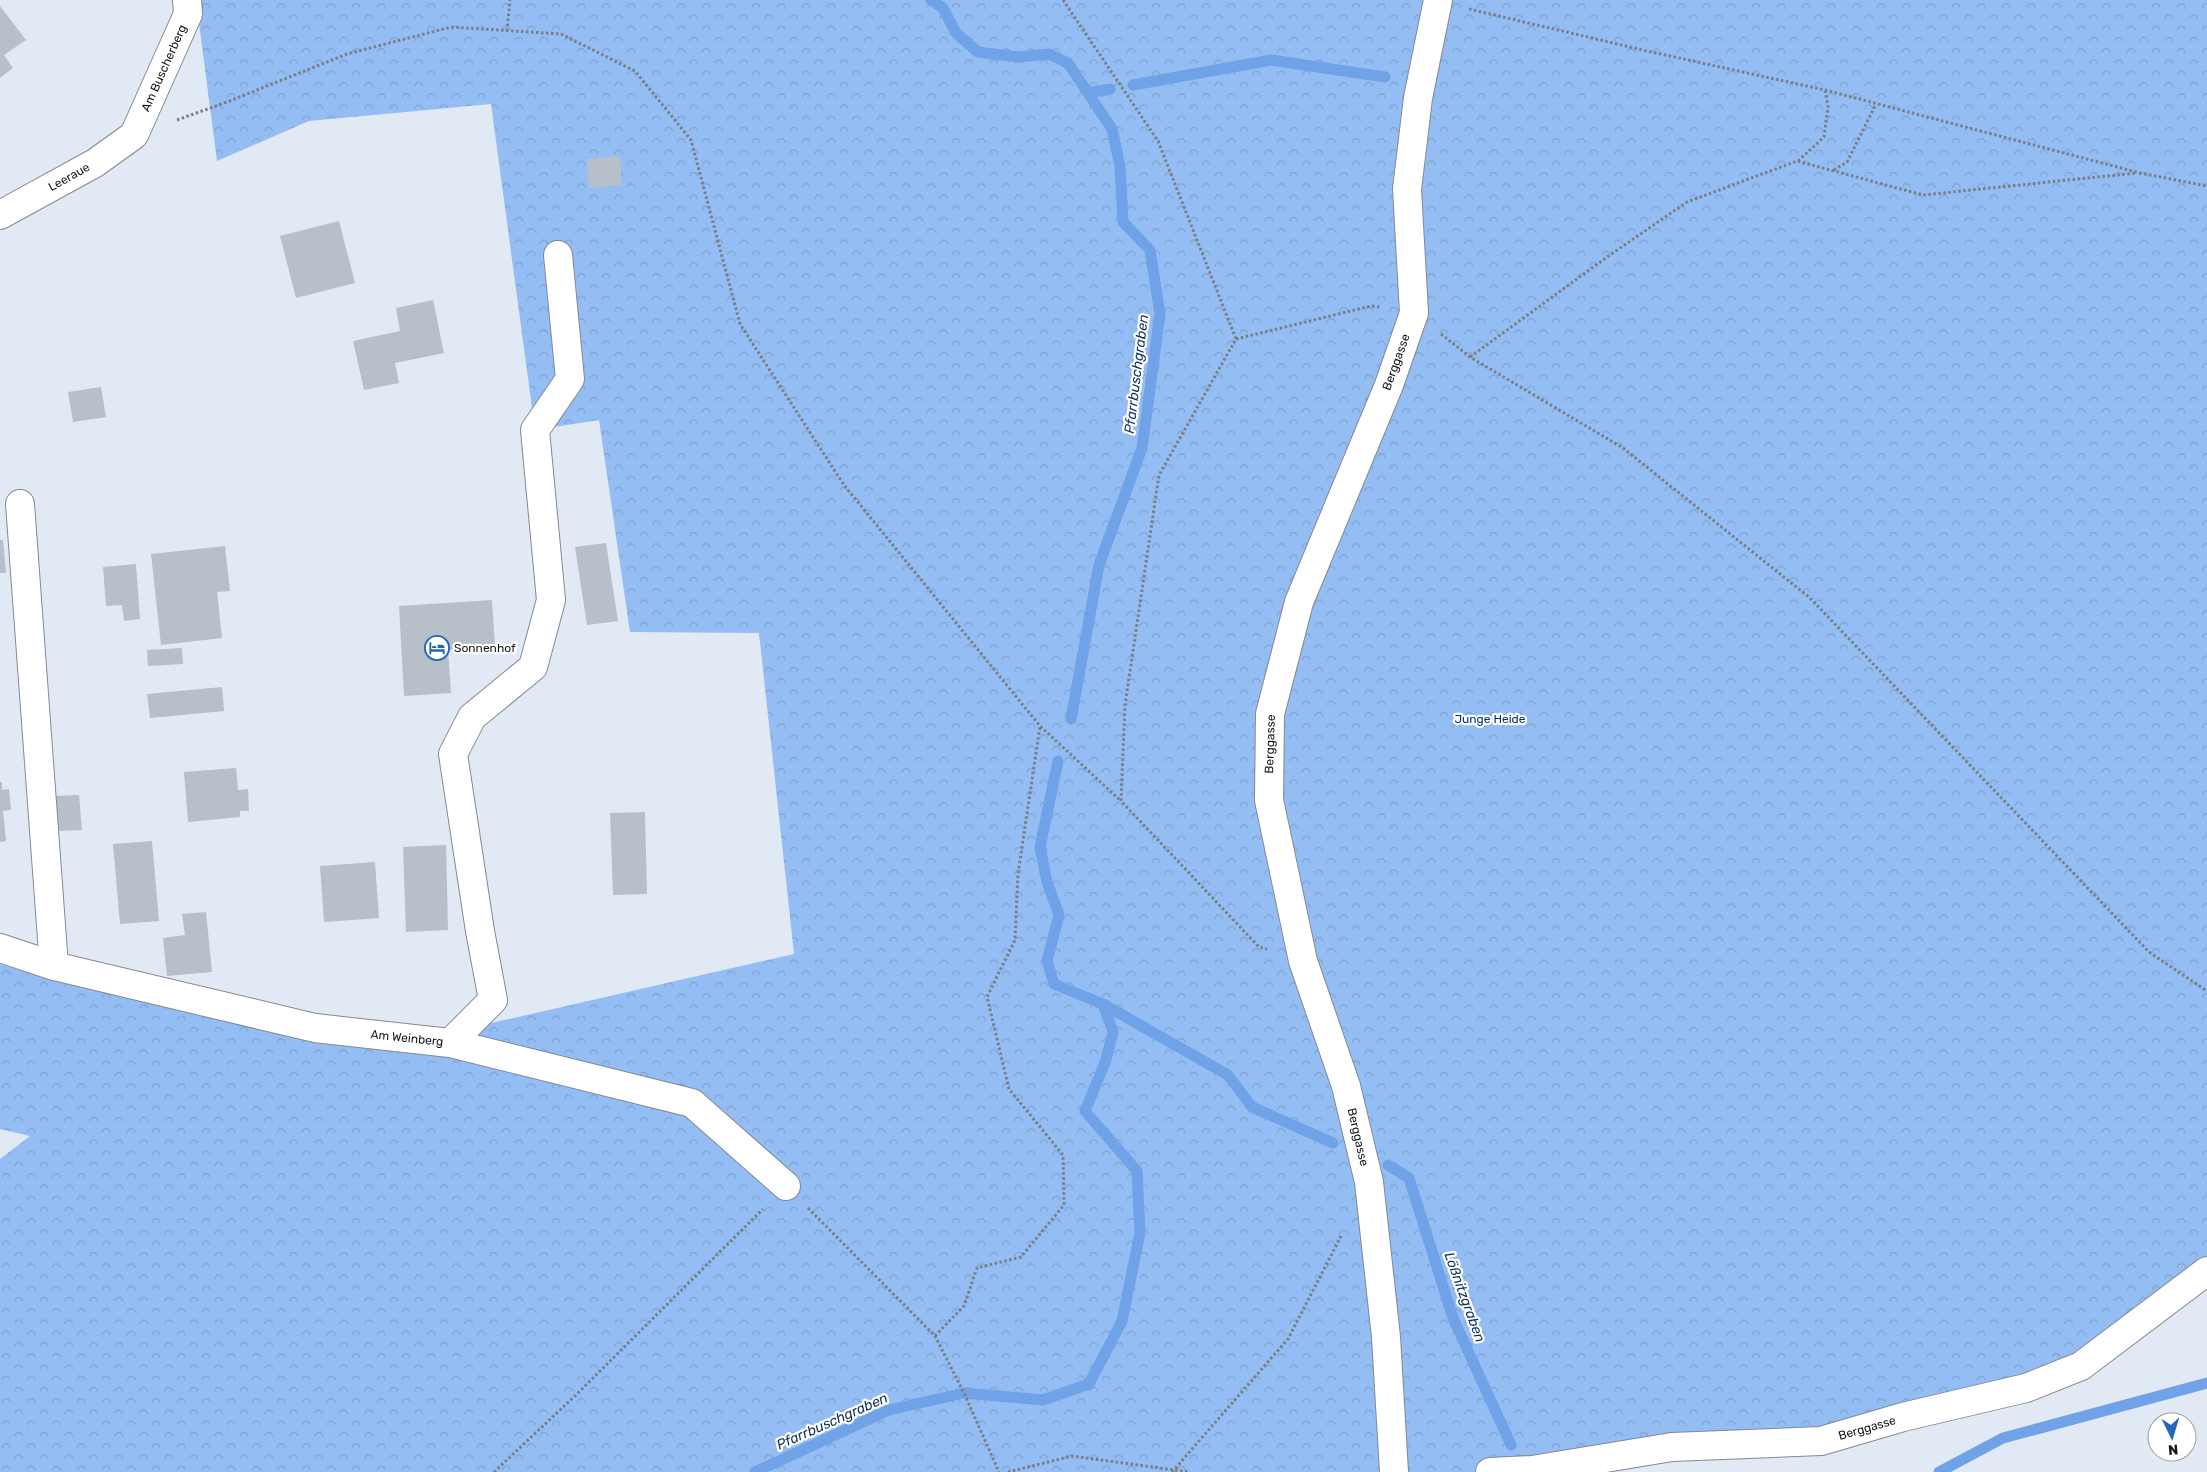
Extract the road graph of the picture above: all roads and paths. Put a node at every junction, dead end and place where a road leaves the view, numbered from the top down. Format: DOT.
graph roads {
  1 [pos="187,0"];
  2 [pos="510,0"];
  3 [pos="1063,0"];
  4 [pos="1438,1"];
  5 [pos="506,31"];
  6 [pos="1825,90"];
  7 [pos="1876,104"];
  8 [pos="134,135"];
  9 [pos="1797,161"];
  10 [pos="1833,170"];
  11 [pos="2140,173"];
  12 [pos="2207,186"];
  13 [pos="0,215"];
  14 [pos="558,255"];
  15 [pos="1414,313"];
  16 [pos="1236,339"];
  17 [pos="1470,358"];
  18 [pos="20,504"];
  19 [pos="1040,726"];
  20 [pos="1121,801"];
  21 [pos="0,948"];
  22 [pos="1303,961"];
  23 [pos="54,966"];
  24 [pos="2207,991"];
  25 [pos="450,1043"];
  26 [pos="786,1186"];
  27 [pos="1342,1234"];
  28 [pos="2207,1271"];
  29 [pos="934,1336"];
  30 [pos="1173,1471"];
  31 [pos="494,1472"];
  32 [pos="999,1472"];
  33 [pos="1008,1472"];
  34 [pos="1189,1472"];
  35 [pos="1394,1472"];
  36 [pos="1490,1472"];
  1 -- 8 [label="street, Am Buscherberg"];
  2 -- 5 [label="path"];
  3 -- 16 [label="path"];
  4 -- 6 [label="path"];
  4 -- 15 [label="street, Berggasse"];
  5 -- 8 [label="path"];
  5 -- 19 [label="path"];
  6 -- 7 [label="path"];
  6 -- 9 [label="path"];
  7 -- 10 [label="path"];
  7 -- 11 [label="path"];
  8 -- 13 [label="street, Leeraue"];
  9 -- 10 [label="path"];
  9 -- 17 [label="path"];
  10 -- 11 [label="path"];
  11 -- 12 [label="path"];
  14 -- 25 [label="street"];
  15 -- 16 [label="path"];
  15 -- 17 [label="path"];
  15 -- 22 [label="street, Berggasse"];
  16 -- 20 [label="path"];
  17 -- 24 [label="path"];
  18 -- 23 [label="street"];
  19 -- 20 [label="path"];
  19 -- 29 [label="path"];
  20 -- 22 [label="path"];
  21 -- 23 [label="street, Am Weinberg"];
  22 -- 35 [label="street, Berggasse"];
  23 -- 25 [label="street, Am Weinberg"];
  25 -- 26 [label="street, Am Weinberg"];
  26 -- 29 [label="path"];
  26 -- 31 [label="path"];
  27 -- 30 [label="path"];
  28 -- 36 [label="street, Berggasse"];
  29 -- 32 [label="path"];
  30 -- 33 [label="path"];
  30 -- 34 [label="path"];
}
